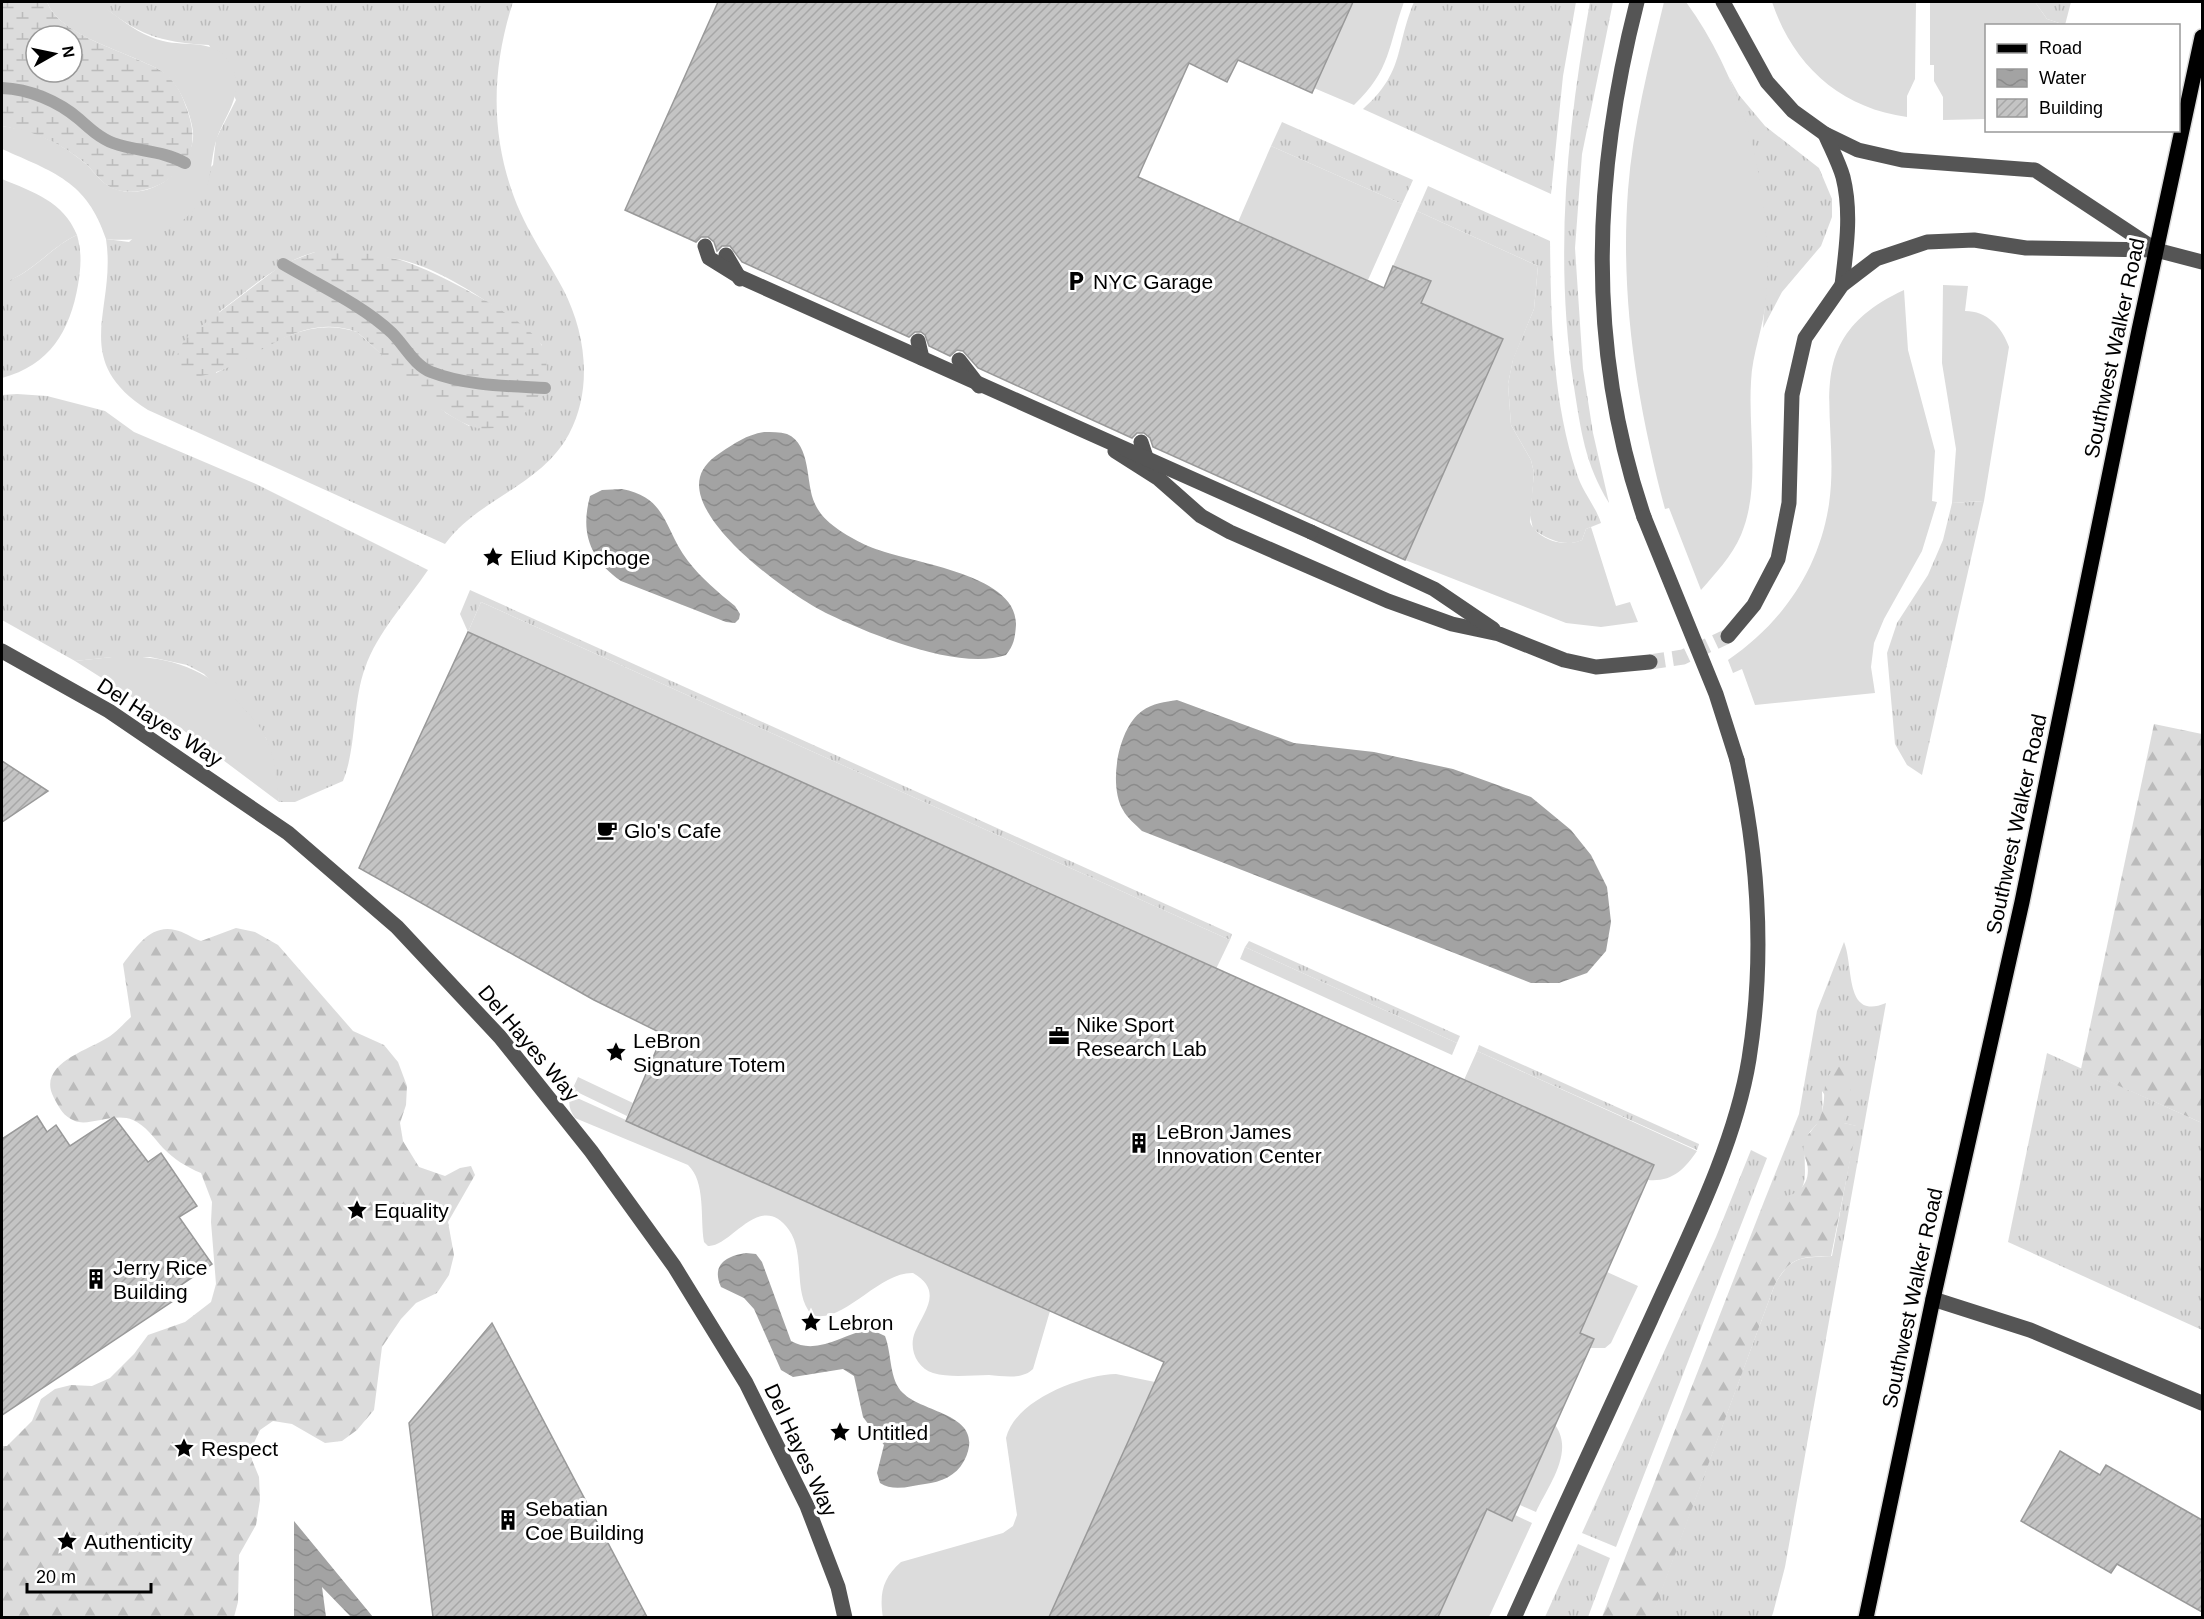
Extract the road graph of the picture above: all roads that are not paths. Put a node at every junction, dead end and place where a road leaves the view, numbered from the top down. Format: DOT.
graph roads {
  1 [pos="1637,2"];
  2 [pos="1723,2"];
  3 [pos="2202,37"];
  4 [pos="1825,134"];
  5 [pos="705,246"];
  6 [pos="2156,250"];
  7 [pos="726,255"];
  8 [pos="2202,262"];
  9 [pos="1842,285"];
  10 [pos="918,341"];
  11 [pos="922,358"];
  12 [pos="959,360"];
  13 [pos="981,389"];
  14 [pos="1141,442"];
  15 [pos="1146,457"];
  16 [pos="1369,544"];
  17 [pos="1371,561"];
  18 [pos="1499,634"];
  19 [pos="1728,636"];
  20 [pos="2,651"];
  21 [pos="1650,662"];
  22 [pos="1933,1299"];
  23 [pos="2202,1403"];
  24 [pos="845,1617"];
  25 [pos="1514,1617"];
  26 [pos="1866,1617"];
  1 -- 25 [label="street, bridge"];
  2 -- 4 [label="street"];
  3 -- 6 [label="main road, Southwest Walker Road"];
  4 -- 6 [label="street"];
  4 -- 9 [label="street"];
  5 -- 11 [label="street, bridge"];
  6 -- 8 [label="street"];
  6 -- 9 [label="street"];
  6 -- 22 [label="main road, Southwest Walker Road"];
  7 -- 13 [label="street"];
  9 -- 19 [label="street"];
  10 -- 11 [label="street"];
  11 -- 15 [label="street, bridge"];
  12 -- 13 [label="street"];
  13 -- 18 [label="street"];
  14 -- 15 [label="street"];
  15 -- 17 [label="street, bridge"];
  16 -- 17 [label="street"];
  17 -- 18 [label="street"];
  18 -- 21 [label="street"];
  20 -- 24 [label="street, Del Hayes Way"];
  22 -- 23 [label="street"];
  22 -- 26 [label="main road, Southwest Walker Road"];
}
